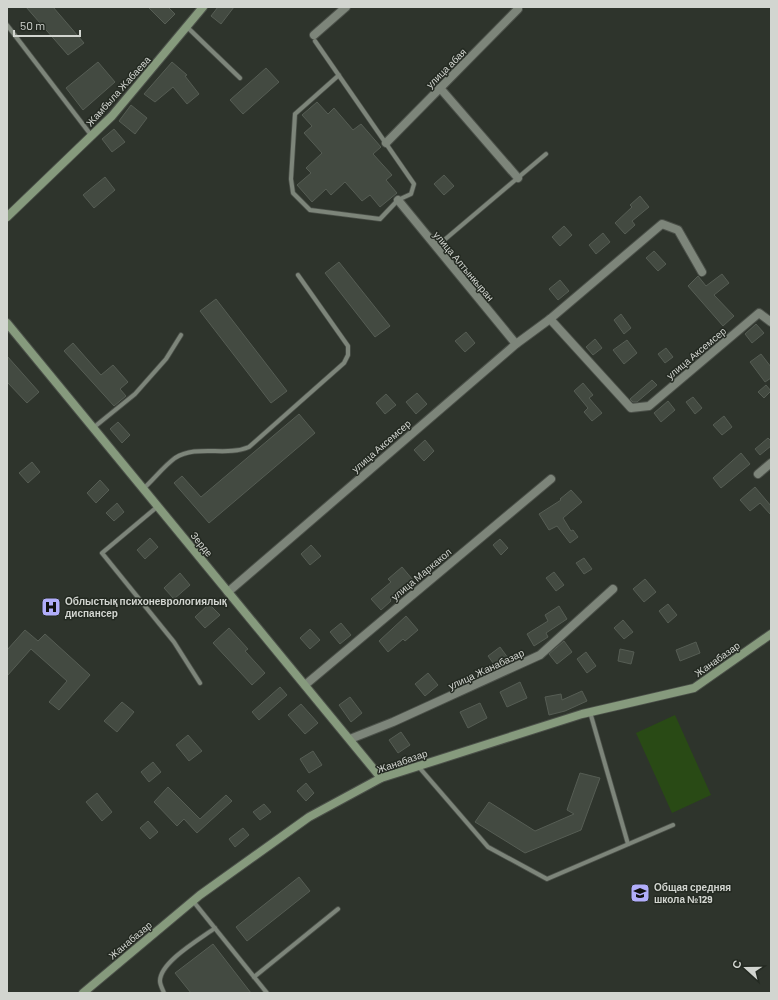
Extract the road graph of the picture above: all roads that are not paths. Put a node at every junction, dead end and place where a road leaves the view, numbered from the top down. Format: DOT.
graph roads {
  1 [pos="203,7"];
  2 [pos="346,7"];
  3 [pos="518,8"];
  4 [pos="7,25"];
  5 [pos="187,28"];
  6 [pos="315,38"];
  7 [pos="339,75"];
  8 [pos="240,78"];
  9 [pos="440,88"];
  10 [pos="92,136"];
  11 [pos="386,143"];
  12 [pos="546,154"];
  13 [pos="518,178"];
  14 [pos="398,200"];
  15 [pos="7,216"];
  16 [pos="436,247"];
  17 [pos="702,272"];
  18 [pos="298,275"];
  19 [pos="550,319"];
  20 [pos="771,322"];
  21 [pos="7,323"];
  22 [pos="181,335"];
  23 [pos="516,344"];
  24 [pos="93,428"];
  25 [pos="771,463"];
  26 [pos="758,474"];
  27 [pos="550,479"];
  28 [pos="143,489"];
  29 [pos="158,506"];
  30 [pos="613,589"];
  31 [pos="228,592"];
  32 [pos="771,634"];
  33 [pos="200,683"];
  34 [pos="305,685"];
  35 [pos="590,712"];
  36 [pos="350,739"];
  37 [pos="418,766"];
  38 [pos="381,778"];
  39 [pos="673,825"];
  40 [pos="628,844"];
  41 [pos="193,901"];
  42 [pos="338,909"];
  43 [pos="215,928"];
  44 [pos="254,977"];
  45 [pos="83,993"];
  46 [pos="164,993"];
  47 [pos="267,993"];
  1 -- 5 [label="street, Жамбыла Жабаева"];
  2 -- 6 [label="street"];
  3 -- 9 [label="street, улица абая"];
  4 -- 10 [label="lane"];
  5 -- 8 [label="lane"];
  5 -- 10 [label="street, Жамбыла Жабаева"];
  6 -- 7 [label="lane"];
  7 -- 11 [label="lane"];
  7 -- 14 [label="lane"];
  9 -- 11 [label="street, улица абая"];
  9 -- 13 [label="street"];
  10 -- 15 [label="street, Жамбыла Жабаева"];
  11 -- 14 [label="lane"];
  12 -- 13 [label="lane"];
  13 -- 16 [label="lane"];
  14 -- 16 [label="street, улица Алтынкыран"];
  16 -- 23 [label="street, улица Алтынкыран"];
  17 -- 19 [label="street, улица Аксемсер"];
  18 -- 28 [label="lane"];
  19 -- 20 [label="street, улица Аксемсер"];
  19 -- 23 [label="street, улица Аксемсер"];
  21 -- 24 [label="street, Зерде"];
  22 -- 24 [label="lane"];
  23 -- 31 [label="street, улица Аксемсер"];
  24 -- 28 [label="street, Зерде"];
  25 -- 26 [label="street"];
  27 -- 34 [label="street, улица Маркакол"];
  28 -- 29 [label="street, Зерде"];
  29 -- 31 [label="street, Зерде"];
  29 -- 33 [label="lane"];
  30 -- 36 [label="street, улица Жанабазар"];
  31 -- 34 [label="street, Зерде"];
  32 -- 35 [label="street, Жанабазар"];
  34 -- 36 [label="street, Зерде"];
  35 -- 37 [label="street, Жанабазар"];
  35 -- 40 [label="lane"];
  36 -- 38 [label="street, Зерде"];
  37 -- 38 [label="street, Жанабазар"];
  37 -- 40 [label="lane"];
  38 -- 41 [label="street, Жанабазар"];
  39 -- 40 [label="lane"];
  41 -- 43 [label="lane"];
  41 -- 45 [label="street, Жанабазар"];
  42 -- 44 [label="lane"];
  43 -- 44 [label="lane"];
  43 -- 46 [label="lane"];
  44 -- 47 [label="lane"];
}
